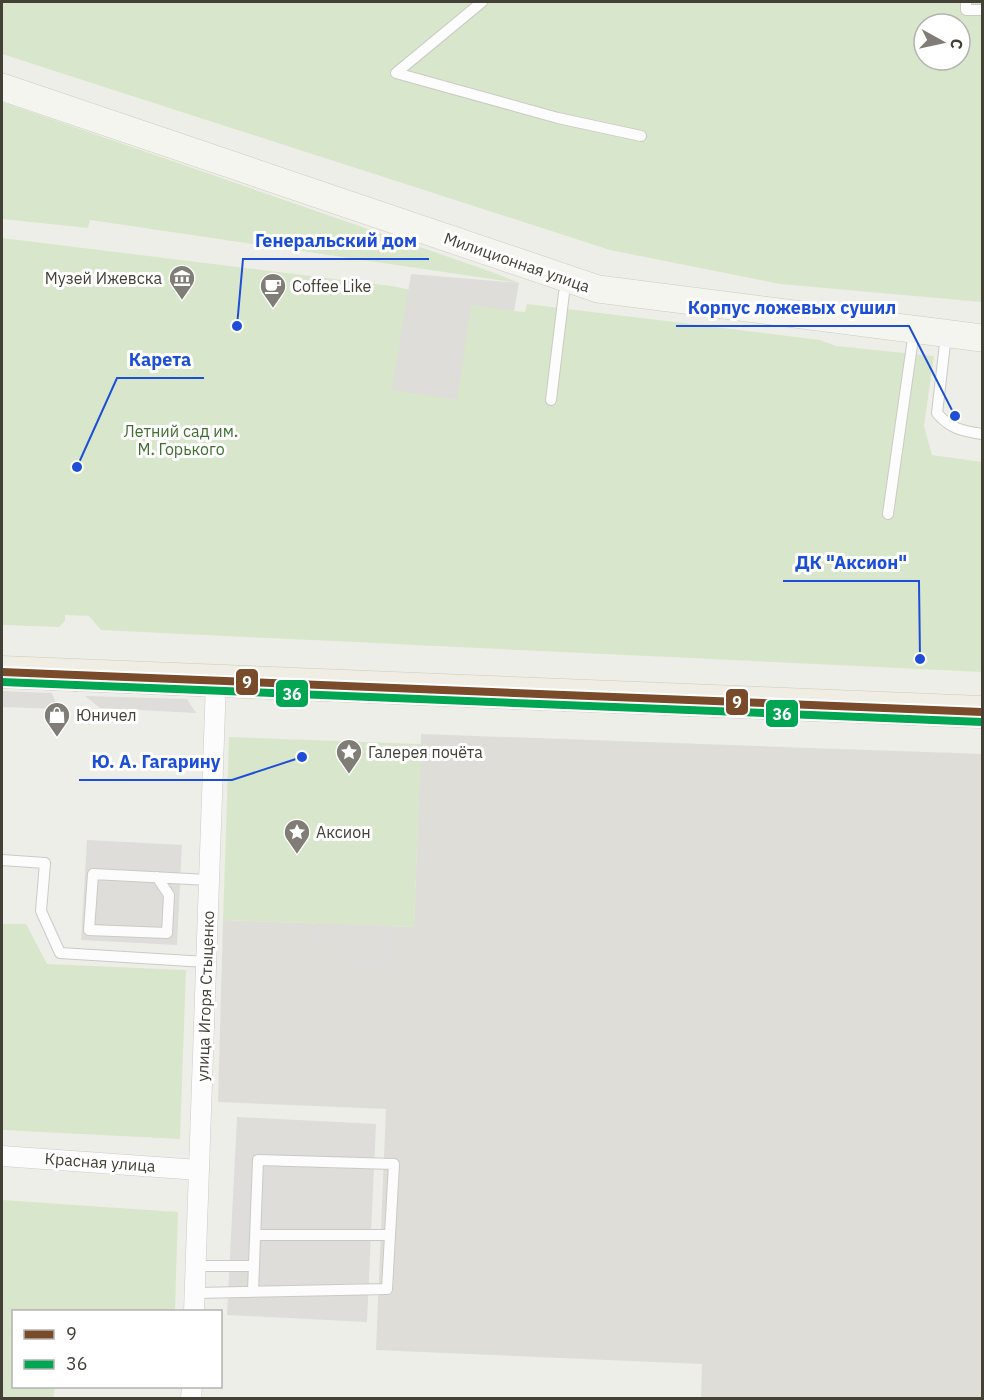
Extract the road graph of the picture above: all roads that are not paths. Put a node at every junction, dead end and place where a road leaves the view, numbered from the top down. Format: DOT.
graph roads {
  1 [pos="483,2"];
  2 [pos="966,2"];
  3 [pos="982,10"];
  4 [pos="2,87"];
  5 [pos="641,136"];
  6 [pos="564,293"];
  7 [pos="914,331"];
  8 [pos="946,334"];
  9 [pos="982,338"];
  10 [pos="551,400"];
  11 [pos="982,434"];
  12 [pos="888,514"];
  13 [pos="2,672"];
  14 [pos="216,681"];
  15 [pos="982,712"];
  16 [pos="2,860"];
  17 [pos="157,877"];
  18 [pos="209,880"];
  19 [pos="206,962"];
  20 [pos="2,1155"];
  21 [pos="199,1170"];
  22 [pos="390,1234"];
  23 [pos="256,1235"];
  24 [pos="196,1266"];
  25 [pos="254,1266"];
  26 [pos="253,1291"];
  27 [pos="194,1302"];
  1 -- 5 [label="lane"];
  2 -- 3 [label="lane"];
  4 -- 7 [label="street, Милиционная улица"];
  6 -- 10 [label="lane"];
  7 -- 8 [label="street, Милиционная улица"];
  7 -- 12 [label="lane"];
  8 -- 9 [label="street, Милиционная улица"];
  8 -- 11 [label="lane"];
  13 -- 14 [label="main road"];
  14 -- 15 [label="main road"];
  14 -- 18 [label="street, улица Игоря Стыценко"];
  16 -- 19 [label="lane"];
  17 -- 17 [label="lane"];
  17 -- 18 [label="lane"];
  18 -- 19 [label="street, улица Игоря Стыценко"];
  19 -- 21 [label="street, улица Игоря Стыценко"];
  20 -- 21 [label="street, Красная улица"];
  21 -- 24 [label="street, улица Игоря Стыценко"];
  22 -- 23 [label="lane"];
  22 -- 23 [label="lane"];
  22 -- 26 [label="lane"];
  23 -- 25 [label="lane"];
  24 -- 25 [label="lane"];
  24 -- 27 [label="street, улица Игоря Стыценко"];
  25 -- 26 [label="lane"];
  26 -- 27 [label="lane"];
}
